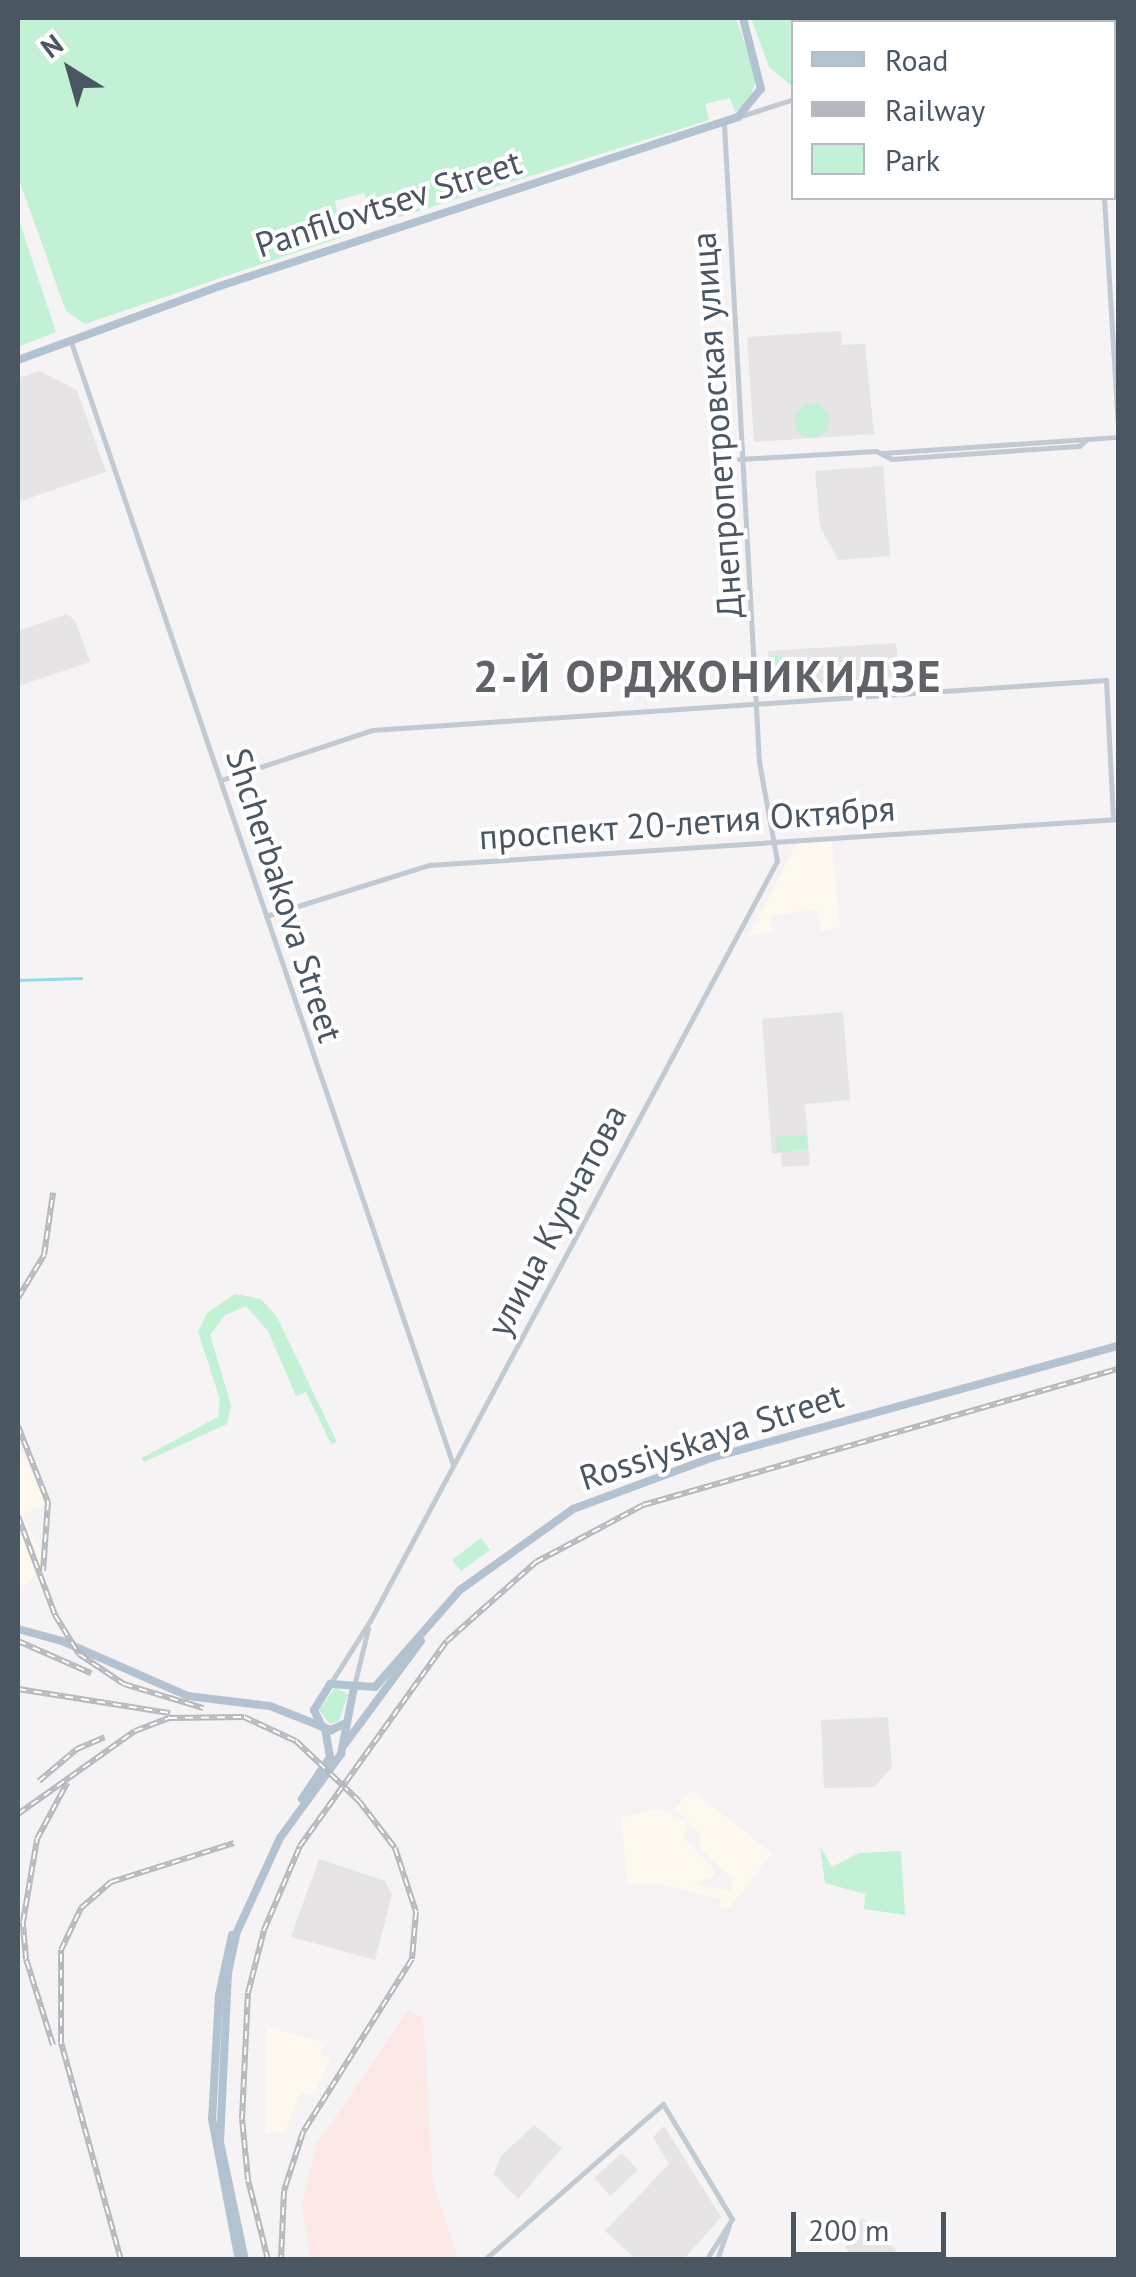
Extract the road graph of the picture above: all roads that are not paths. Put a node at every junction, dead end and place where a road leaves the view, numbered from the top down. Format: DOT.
graph roads {
  1 [pos="744,18"];
  2 [pos="791,100"];
  3 [pos="738,118"];
  4 [pos="724,124"];
  5 [pos="1104,200"];
  6 [pos="71,340"];
  7 [pos="18,360"];
  8 [pos="1118,424"];
  9 [pos="1118,436"];
  10 [pos="739,459"];
  11 [pos="759,704"];
  12 [pos="221,780"];
  13 [pos="1116,819"];
  14 [pos="777,840"];
  15 [pos="266,916"];
  16 [pos="1118,1348"];
  17 [pos="453,1465"];
  18 [pos="370,1621"];
  19 [pos="18,1629"];
  20 [pos="388,1682"];
  21 [pos="330,1684"];
  22 [pos="354,1687"];
  23 [pos="317,1704"];
  24 [pos="296,1715"];
  25 [pos="347,1722"];
  26 [pos="323,1728"];
  27 [pos="345,1744"];
  28 [pos="324,1776"];
  29 [pos="731,2222"];
  30 [pos="242,2260"];
  31 [pos="484,2260"];
  32 [pos="706,2260"];
  33 [pos="717,2260"];
  1 -- 3 [label="main road"];
  2 -- 3 [label="street"];
  3 -- 4 [label="main road, Panfilovtsev Street"];
  4 -- 6 [label="main road, Panfilovtsev Street"];
  4 -- 10 [label="street, Днепропетровская улица"];
  5 -- 8 [label="street"];
  6 -- 7 [label="main road, Panfilovtsev Street"];
  6 -- 12 [label="street, Shcherbakova Street"];
  9 -- 10 [label="street"];
  10 -- 11 [label="street, Днепропетровская улица"];
  11 -- 12 [label="street"];
  11 -- 13 [label="street"];
  11 -- 14 [label="street, Днепропетровская улица"];
  12 -- 15 [label="street, Shcherbakova Street"];
  13 -- 14 [label="street, проспект 20-летия Октября"];
  14 -- 15 [label="street, проспект 20-летия Октября"];
  14 -- 17 [label="street, улица Курчатова"];
  15 -- 17 [label="street, Shcherbakova Street"];
  16 -- 20 [label="main road, Rossiyskaya Street"];
  16 -- 22 [label="main road"];
  17 -- 18 [label="street, улица Курчатова"];
  18 -- 21 [label="street, улица Курчатова"];
  18 -- 22 [label="street, улица Курчатова"];
  19 -- 24 [label="main road"];
  20 -- 25 [label="main road"];
  20 -- 27 [label="main road"];
  21 -- 22 [label="main road"];
  21 -- 23 [label="main road"];
  22 -- 25 [label="main road"];
  23 -- 24 [label="main road"];
  23 -- 26 [label="main road"];
  24 -- 26 [label="main road"];
  25 -- 26 [label="main road"];
  25 -- 27 [label="main road"];
  26 -- 28 [label="main road"];
  27 -- 28 [label="main road"];
  28 -- 30 [label="main road"];
  29 -- 31 [label="street"];
  29 -- 32 [label="street"];
  29 -- 33 [label="street"];
}
